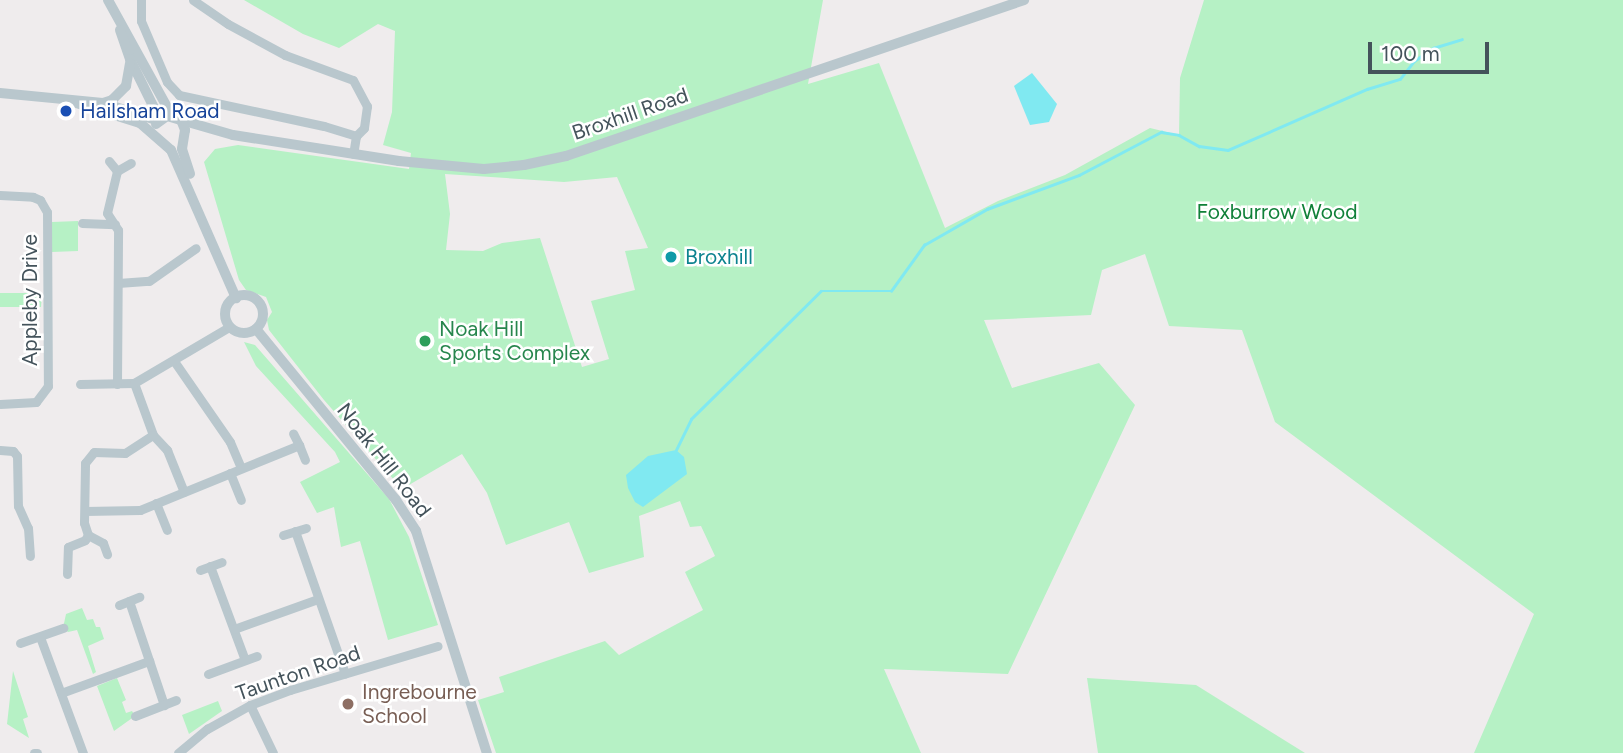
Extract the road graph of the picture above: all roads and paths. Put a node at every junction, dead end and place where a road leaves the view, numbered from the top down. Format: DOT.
graph roads {
  1 [pos="108,0"];
  2 [pos="141,0"];
  3 [pos="193,0"];
  4 [pos="1024,0"];
  5 [pos="118,20"];
  6 [pos="130,59"];
  7 [pos="0,93"];
  8 [pos="72,102"];
  9 [pos="103,103"];
  10 [pos="176,118"];
  11 [pos="160,120"];
  12 [pos="156,135"];
  13 [pos="233,135"];
  14 [pos="356,136"];
  15 [pos="183,139"];
  16 [pos="165,145"];
  17 [pos="353,154"];
  18 [pos="109,161"];
  19 [pos="131,163"];
  20 [pos="117,171"];
  21 [pos="0,195"];
  22 [pos="202,220"];
  23 [pos="82,223"];
  24 [pos="115,224"];
  25 [pos="196,248"];
  26 [pos="118,283"];
  27 [pos="236,298"];
  28 [pos="229,327"];
  29 [pos="256,329"];
  30 [pos="174,361"];
  31 [pos="134,383"];
  32 [pos="80,384"];
  33 [pos="117,384"];
  34 [pos="0,404"];
  35 [pos="293,433"];
  36 [pos="153,435"];
  37 [pos="299,445"];
  38 [pos="0,450"];
  39 [pos="305,460"];
  40 [pos="241,468"];
  41 [pos="230,472"];
  42 [pos="184,492"];
  43 [pos="241,500"];
  44 [pos="156,503"];
  45 [pos="85,511"];
  46 [pos="306,528"];
  47 [pos="167,530"];
  48 [pos="295,531"];
  49 [pos="88,535"];
  50 [pos="283,535"];
  51 [pos="107,554"];
  52 [pos="30,556"];
  53 [pos="222,562"];
  54 [pos="210,566"];
  55 [pos="200,570"];
  56 [pos="66,574"];
  57 [pos="139,597"];
  58 [pos="318,599"];
  59 [pos="129,601"];
  60 [pos="118,605"];
  61 [pos="63,628"];
  62 [pos="234,629"];
  63 [pos="40,637"];
  64 [pos="20,643"];
  65 [pos="438,646"];
  66 [pos="257,656"];
  67 [pos="245,660"];
  68 [pos="149,661"];
  69 [pos="208,674"];
  70 [pos="345,674"];
  71 [pos="61,693"];
  72 [pos="176,700"];
  73 [pos="164,705"];
  74 [pos="250,705"];
  75 [pos="135,716"];
  76 [pos="83,753"];
  77 [pos="178,753"];
  78 [pos="273,753"];
  79 [pos="486,753"];
  1 -- 5 [label="street"];
  2 -- 14 [label="street"];
  3 -- 14 [label="street"];
  4 -- 17 [label="street, Broxhill Road"];
  5 -- 6 [label="street"];
  5 -- 10 [label="street"];
  6 -- 9 [label="street"];
  6 -- 11 [label="street"];
  7 -- 8 [label="street"];
  8 -- 9 [label="street"];
  8 -- 12 [label="street"];
  9 -- 11 [label="street"];
  10 -- 11 [label="street"];
  10 -- 13 [label="street, Broxhill Road"];
  10 -- 15 [label="street"];
  11 -- 12 [label="street"];
  12 -- 16 [label="street"];
  13 -- 15 [label="street, Broxhill Road"];
  13 -- 17 [label="street, Broxhill Road"];
  14 -- 17 [label="street"];
  15 -- 16 [label="street"];
  15 -- 22 [label="street"];
  16 -- 22 [label="street"];
  18 -- 20 [label="street"];
  19 -- 20 [label="street"];
  20 -- 24 [label="street"];
  21 -- 34 [label="street, Appleby Drive"];
  22 -- 27 [label="street"];
  23 -- 24 [label="street"];
  24 -- 26 [label="street"];
  25 -- 26 [label="street"];
  26 -- 33 [label="street"];
  27 -- 28 [label="street"];
  27 -- 29 [label="street"];
  28 -- 29 [label="street"];
  28 -- 30 [label="street"];
  29 -- 79 [label="street, Noak Hill Road"];
  30 -- 31 [label="street"];
  30 -- 40 [label="street"];
  31 -- 33 [label="street"];
  31 -- 36 [label="street"];
  32 -- 33 [label="street"];
  35 -- 37 [label="street"];
  36 -- 42 [label="street"];
  36 -- 45 [label="street"];
  37 -- 39 [label="street"];
  37 -- 40 [label="street"];
  38 -- 52 [label="street"];
  40 -- 41 [label="street"];
  41 -- 42 [label="street"];
  41 -- 43 [label="street"];
  42 -- 44 [label="street"];
  44 -- 45 [label="street"];
  44 -- 47 [label="street"];
  45 -- 49 [label="street"];
  46 -- 48 [label="street"];
  48 -- 50 [label="street"];
  48 -- 58 [label="street"];
  49 -- 51 [label="street"];
  49 -- 56 [label="street"];
  53 -- 54 [label="street"];
  54 -- 55 [label="street"];
  54 -- 62 [label="street"];
  57 -- 59 [label="street"];
  58 -- 62 [label="street"];
  58 -- 70 [label="street"];
  59 -- 60 [label="street"];
  59 -- 68 [label="street"];
  61 -- 63 [label="street"];
  62 -- 67 [label="street"];
  63 -- 64 [label="street"];
  63 -- 71 [label="street"];
  65 -- 70 [label="street, Taunton Road"];
  66 -- 67 [label="street"];
  67 -- 69 [label="street"];
  68 -- 71 [label="street"];
  68 -- 73 [label="street"];
  70 -- 74 [label="street, Taunton Road"];
  71 -- 76 [label="street"];
  72 -- 73 [label="street"];
  73 -- 75 [label="street"];
  74 -- 77 [label="street, Taunton Road"];
  74 -- 78 [label="street"];
}
